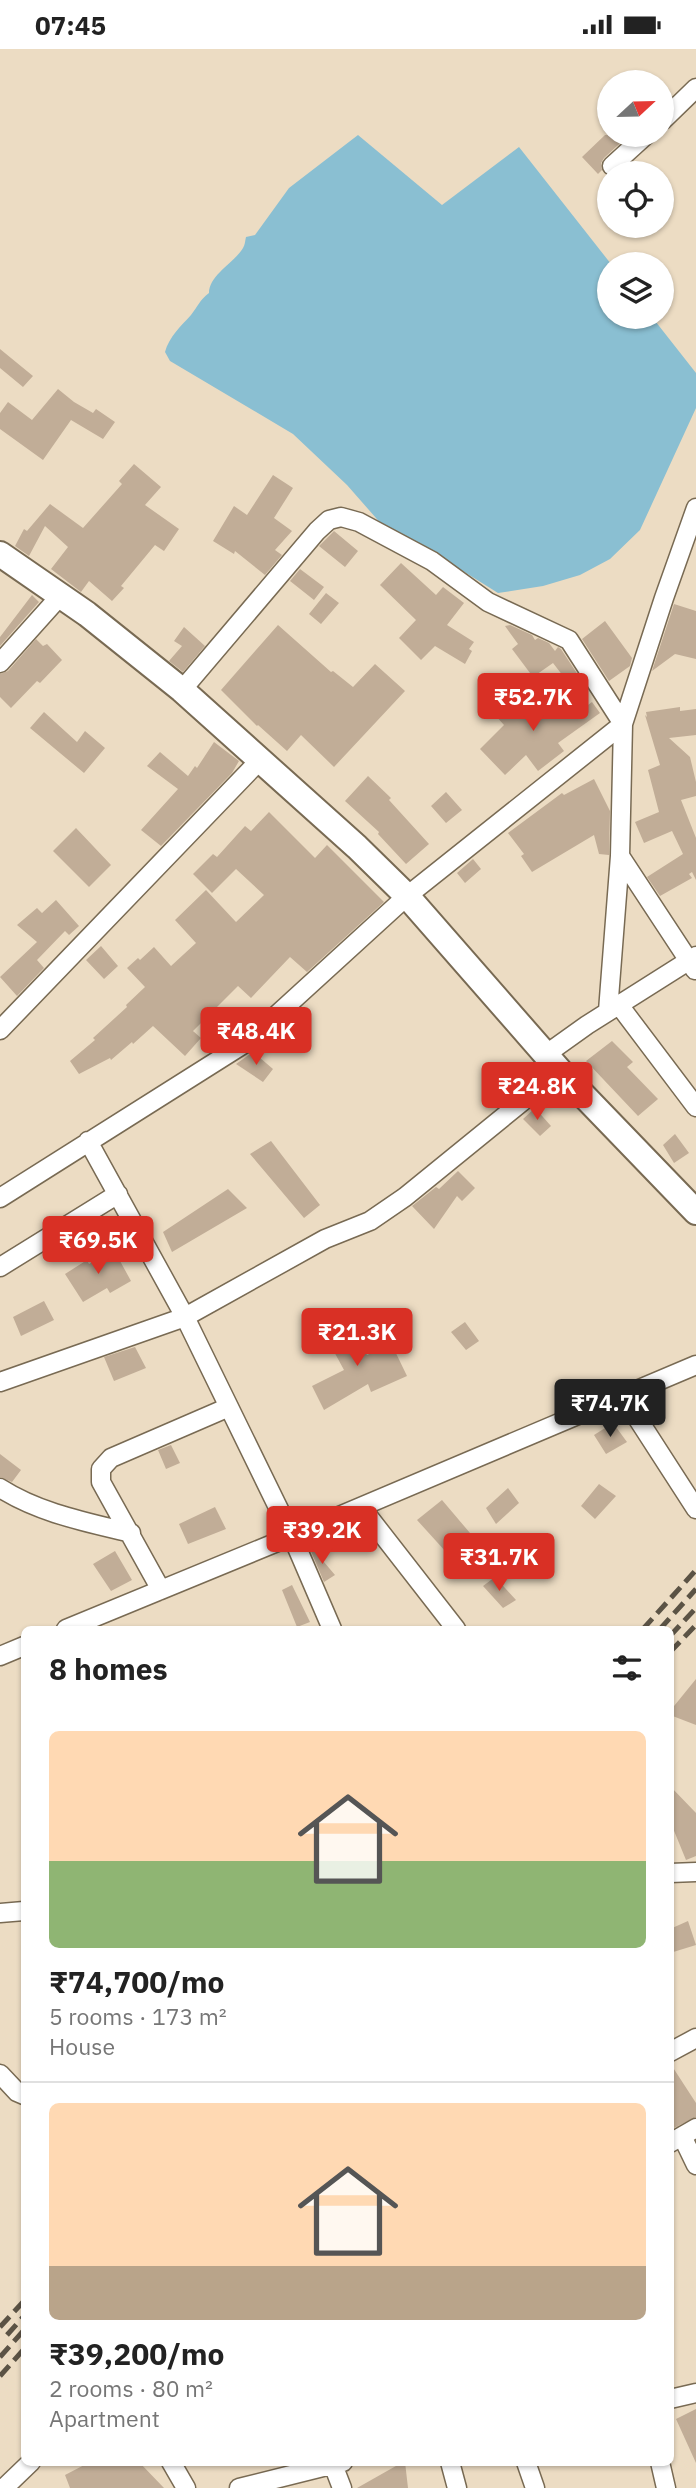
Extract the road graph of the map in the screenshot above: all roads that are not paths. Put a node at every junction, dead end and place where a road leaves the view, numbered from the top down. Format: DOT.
graph roads {
  1 [pos="696,88"];
  2 [pos="674,109"];
  3 [pos="633,147"];
  4 [pos="617,161"];
  5 [pos="696,508"];
  6 [pos="0,554"];
  7 [pos="61,595"];
  8 [pos="0,663"];
  9 [pos="181,690"];
  10 [pos="623,724"];
  11 [pos="260,760"];
  12 [pos="620,856"];
  13 [pos="407,896"];
  14 [pos="694,962"];
  15 [pos="613,1008"];
  16 [pos="0,1030"];
  17 [pos="553,1063"];
  18 [pos="696,1107"];
  19 [pos="89,1140"];
  20 [pos="118,1194"];
  21 [pos="0,1198"];
  22 [pos="696,1212"];
  23 [pos="0,1267"];
  24 [pos="185,1317"];
  25 [pos="696,1365"];
  26 [pos="0,1382"];
  27 [pos="624,1396"];
  28 [pos="229,1407"];
  29 [pos="0,1488"];
  30 [pos="361,1507"];
  31 [pos="696,1509"];
  32 [pos="131,1533"];
  33 [pos="292,1536"];
  34 [pos="161,1590"];
  35 [pos="73,1626"];
  36 [pos="331,1626"];
  37 [pos="454,1626"];
  38 [pos="21,1647"];
  39 [pos="0,1656"];
  40 [pos="696,1872"];
  41 [pos="674,1873"];
  42 [pos="21,1911"];
  43 [pos="0,1913"];
  44 [pos="696,2038"];
  45 [pos="674,2050"];
  46 [pos="0,2074"];
  47 [pos="21,2094"];
  48 [pos="683,2136"];
  49 [pos="696,2165"];
  50 [pos="696,2393"];
  51 [pos="674,2398"];
  52 [pos="28,2466"];
  53 [pos="173,2466"];
  54 [pos="324,2466"];
  55 [pos="337,2466"];
  56 [pos="451,2466"];
  57 [pos="527,2466"];
  58 [pos="661,2466"];
  59 [pos="4,2488"];
  60 [pos="186,2488"];
  61 [pos="239,2488"];
  62 [pos="342,2488"];
  63 [pos="457,2488"];
  64 [pos="535,2488"];
  65 [pos="666,2488"];
  1 -- 2 [label="street"];
  3 -- 4 [label="street"];
  5 -- 10 [label="street"];
  6 -- 7 [label="street"];
  7 -- 8 [label="street"];
  7 -- 9 [label="street"];
  9 -- 10 [label="street"];
  9 -- 11 [label="street"];
  10 -- 12 [label="street"];
  10 -- 13 [label="street"];
  11 -- 13 [label="street"];
  11 -- 16 [label="street"];
  12 -- 14 [label="street"];
  12 -- 15 [label="street"];
  13 -- 17 [label="street"];
  13 -- 19 [label="street"];
  14 -- 15 [label="street"];
  15 -- 17 [label="street"];
  15 -- 18 [label="street"];
  17 -- 22 [label="street"];
  17 -- 24 [label="street"];
  19 -- 20 [label="street"];
  19 -- 21 [label="street"];
  20 -- 23 [label="street"];
  20 -- 24 [label="street"];
  24 -- 26 [label="street"];
  24 -- 28 [label="street"];
  25 -- 27 [label="street"];
  27 -- 30 [label="street"];
  27 -- 31 [label="street"];
  28 -- 32 [label="street"];
  28 -- 33 [label="street"];
  29 -- 32 [label="street"];
  30 -- 33 [label="street"];
  30 -- 37 [label="street"];
  32 -- 34 [label="street"];
  33 -- 34 [label="street"];
  33 -- 36 [label="street"];
  34 -- 35 [label="street"];
  38 -- 39 [label="street"];
  40 -- 41 [label="street"];
  42 -- 43 [label="street"];
  44 -- 45 [label="street"];
  46 -- 47 [label="street"];
  48 -- 49 [label="street"];
  50 -- 51 [label="street"];
  52 -- 59 [label="street"];
  53 -- 60 [label="street"];
  54 -- 61 [label="street"];
  55 -- 62 [label="street"];
  56 -- 63 [label="street"];
  57 -- 64 [label="street"];
  58 -- 65 [label="street"];
}
